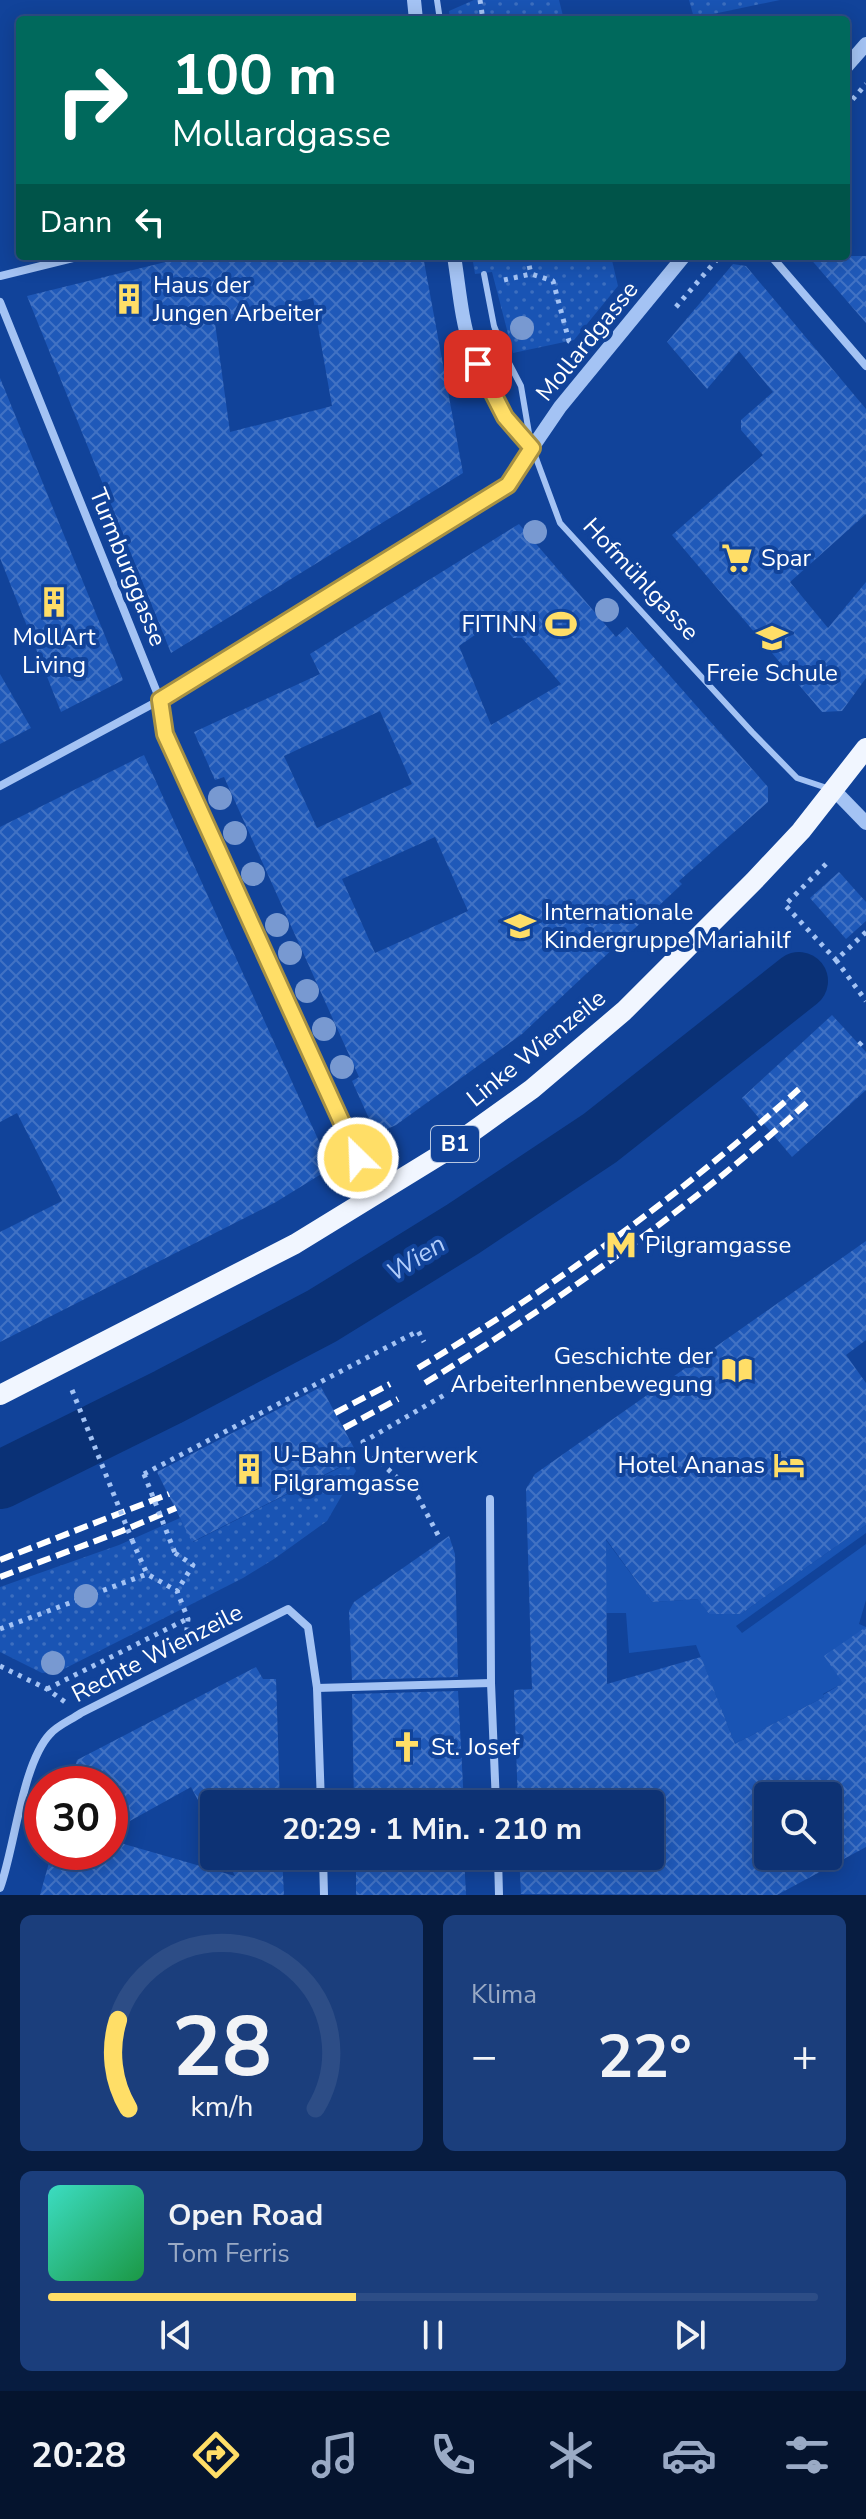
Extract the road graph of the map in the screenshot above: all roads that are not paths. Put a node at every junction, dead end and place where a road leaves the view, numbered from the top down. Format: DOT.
graph roads {
  1 [pos="866,44"];
  2 [pos="850,62"];
  3 [pos="65,260"];
  4 [pos="455,260"];
  5 [pos="681,260"];
  6 [pos="774,260"];
  7 [pos="484,274"];
  8 [pos="0,276"];
  9 [pos="0,302"];
  10 [pos="866,366"];
  11 [pos="532,448"];
  12 [pos="160,700"];
  13 [pos="866,748"];
  14 [pos="0,786"];
  15 [pos="834,790"];
  16 [pos="864,820"];
  17 [pos="378,1194"];
  18 [pos="0,1395"];
  19 [pos="490,1499"];
  20 [pos="491,1683"];
  21 [pos="317,1688"];
  22 [pos="321,1790"];
  23 [pos="495,1790"];
  24 [pos="323,1870"];
  25 [pos="498,1870"];
  26 [pos="0,1888"];
  27 [pos="324,1895"];
  28 [pos="499,1895"];
  1 -- 2 [label="street"];
  3 -- 8 [label="street"];
  4 -- 11 [label="street, Hofmühlgasse"];
  5 -- 11 [label="street, Mollardgasse"];
  6 -- 10 [label="street"];
  7 -- 11 [label="lane"];
  9 -- 12 [label="street, Turmburggasse"];
  11 -- 12 [label="street, Mollardgasse"];
  11 -- 15 [label="lane, Hofmühlgasse"];
  12 -- 14 [label="street, Mollardgasse"];
  12 -- 17 [label="street, Turmburggasse"];
  13 -- 15 [label="main road, Linke Wienzeile / B1"];
  15 -- 16 [label="street"];
  15 -- 17 [label="main road, Linke Wienzeile / B1"];
  17 -- 18 [label="main road, Linke Wienzeile / B1"];
  19 -- 20 [label="street"];
  20 -- 21 [label="street"];
  20 -- 23 [label="street"];
  21 -- 22 [label="street"];
  21 -- 26 [label="street, Rechte Wienzeile"];
  24 -- 27 [label="street"];
  25 -- 28 [label="street"];
}
